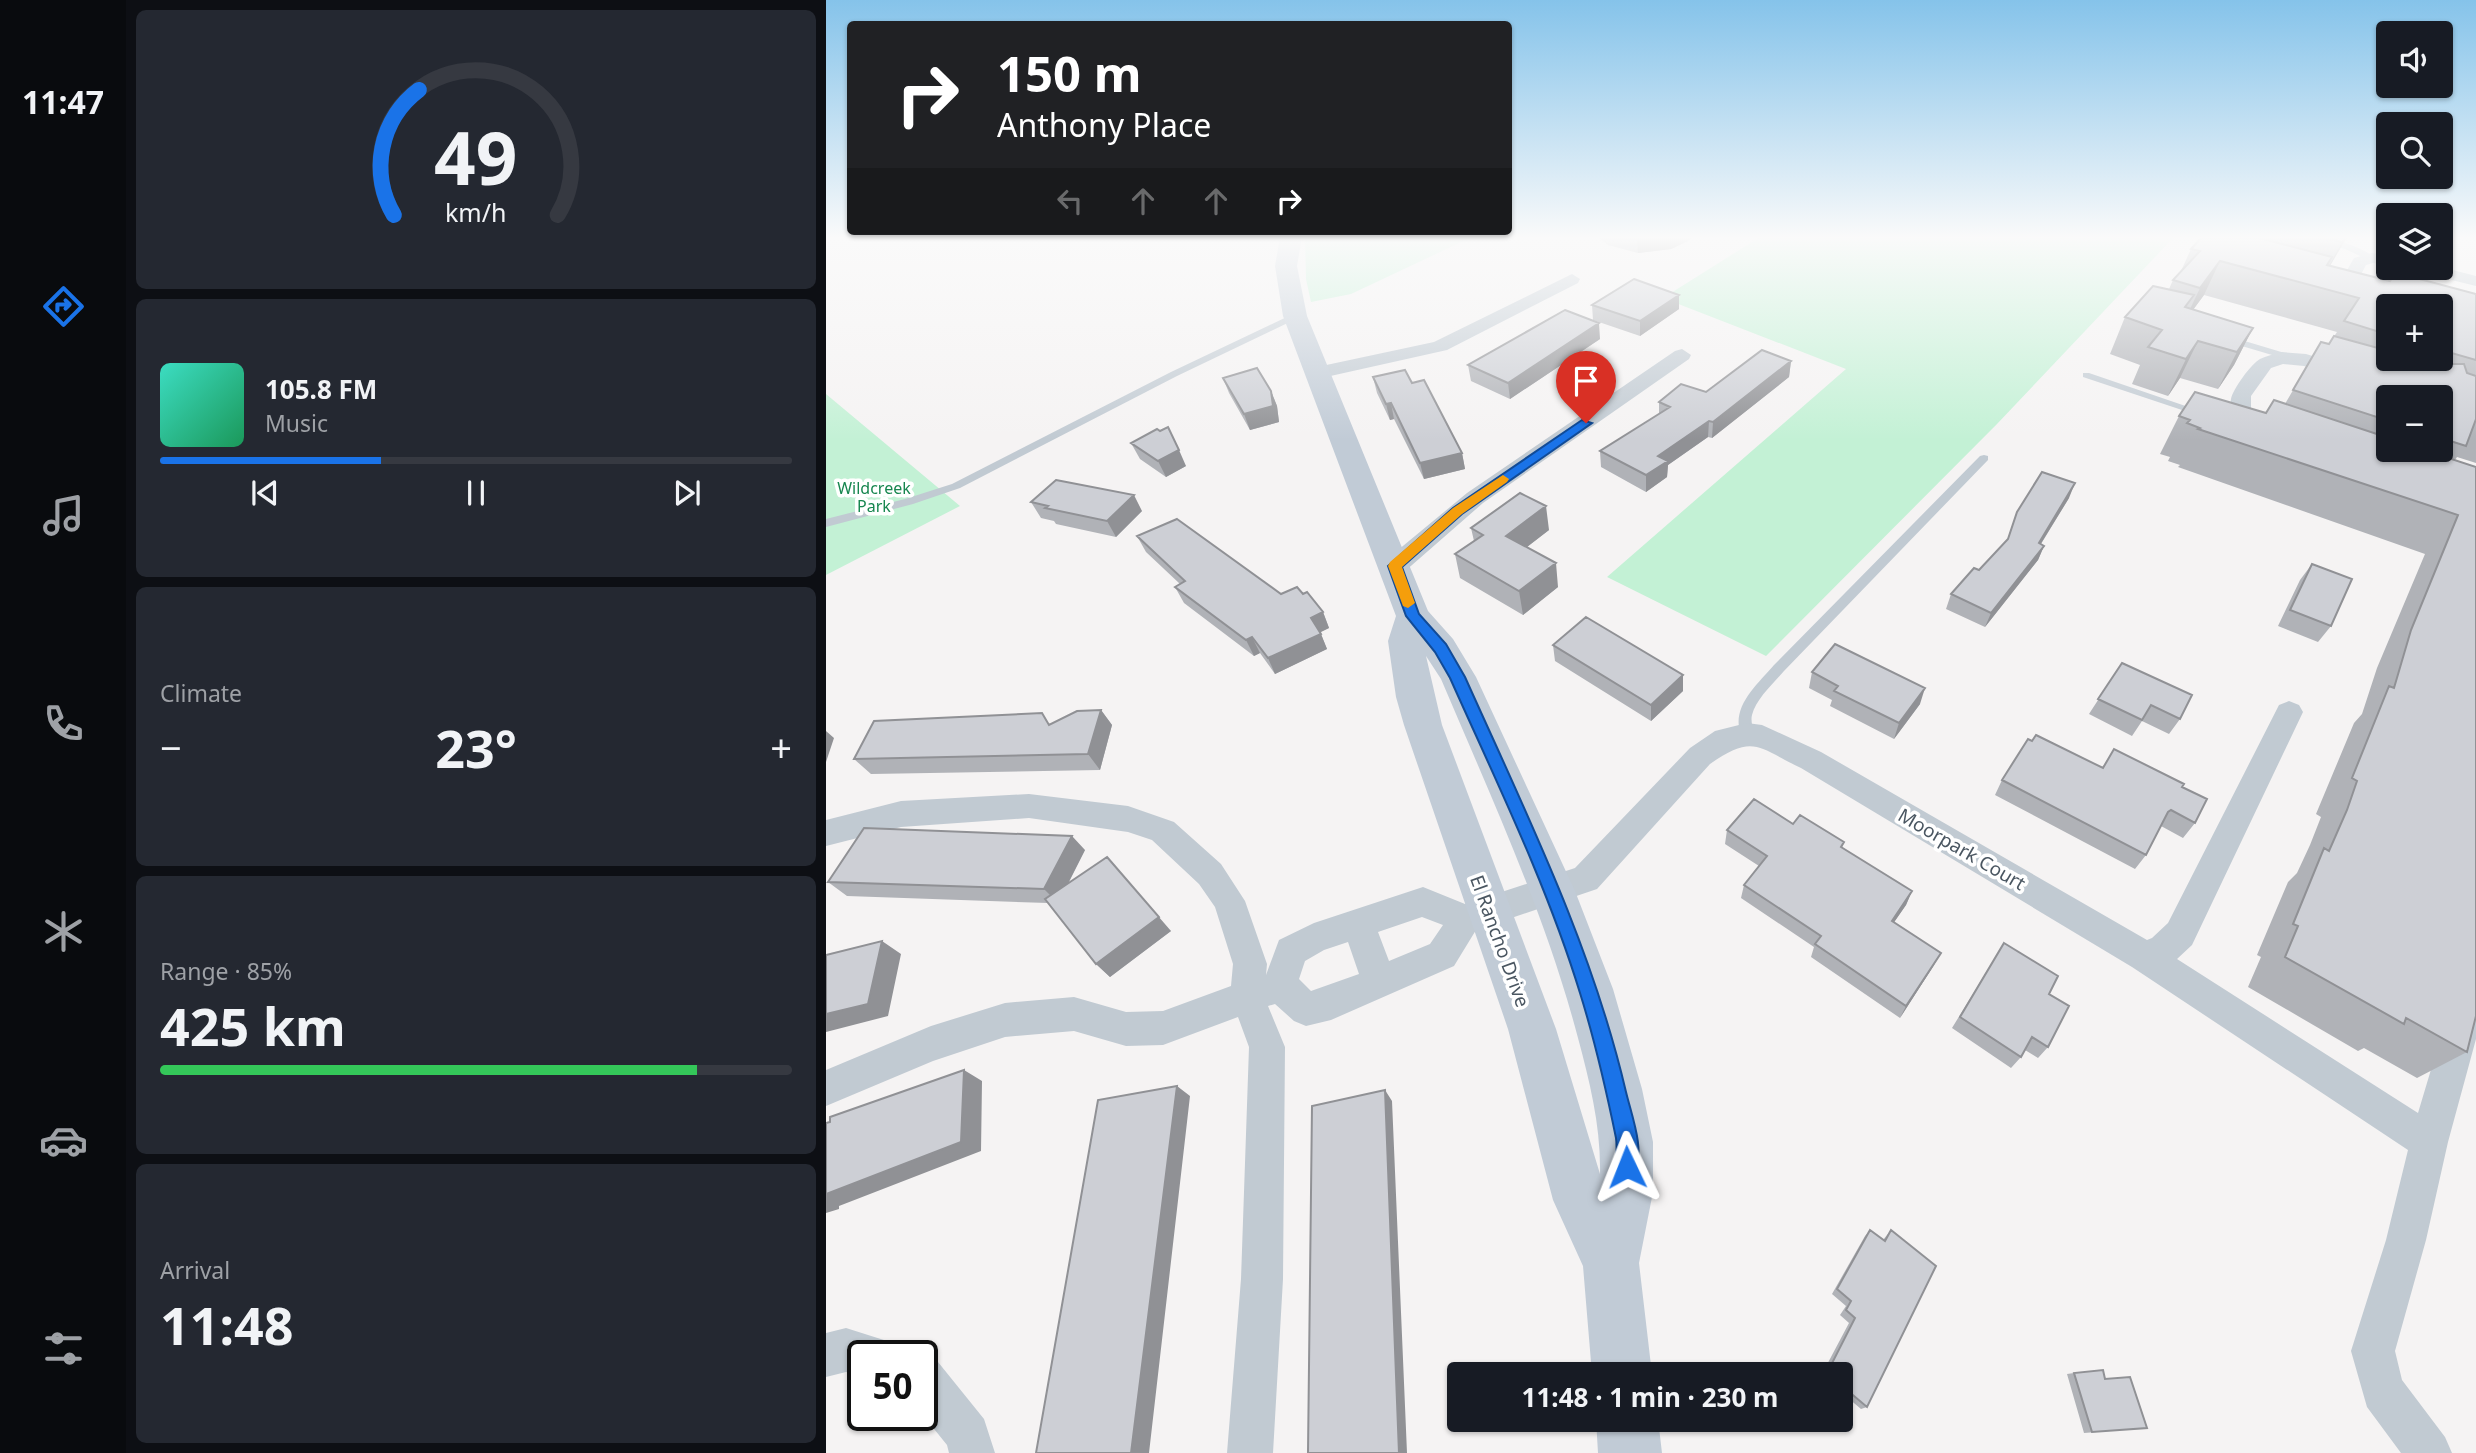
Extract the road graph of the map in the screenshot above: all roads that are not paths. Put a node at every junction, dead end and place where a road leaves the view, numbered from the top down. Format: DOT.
graph roads {
  1 [pos="1292,305"];
  2 [pos="1521,305"];
  3 [pos="1295,316"];
  4 [pos="2220,337"];
  5 [pos="1682,355"];
  6 [pos="2297,359"];
  7 [pos="1317,373"];
  8 [pos="2086,375"];
  9 [pos="2369,379"];
  10 [pos="2217,417"];
  11 [pos="2229,421"];
  12 [pos="2253,427"];
  13 [pos="2282,440"];
  14 [pos="1984,458"];
  15 [pos="826,523"];
  16 [pos="1395,566"];
  17 [pos="1413,616"];
  18 [pos="2289,712"];
  19 [pos="1747,734"];
  20 [pos="826,833"];
  21 [pos="1553,891"];
  22 [pos="1477,915"];
  23 [pos="1359,925"];
  24 [pos="2144,956"];
  25 [pos="2476,976"];
  26 [pos="1379,982"];
  27 [pos="1264,991"];
  28 [pos="826,1088"];
  29 [pos="2430,1142"];
  30 [pos="1611,1263"];
  31 [pos="847,1350"];
  32 [pos="826,1355"];
  33 [pos="1621,1362"];
  34 [pos="938,1398"];
  35 [pos="1628,1432"];
  36 [pos="972,1453"];
  37 [pos="1250,1453"];
  38 [pos="1630,1453"];
  39 [pos="2429,1453"];
  1 -- 3 [label="main road, El Rancho Drive"];
  2 -- 7 [label="street"];
  3 -- 7 [label="main road, El Rancho Drive"];
  3 -- 15 [label="lane"];
  4 -- 6 [label="lane"];
  5 -- 16 [label="street"];
  6 -- 9 [label="street"];
  6 -- 12 [label="street"];
  7 -- 16 [label="main road, El Rancho Drive"];
  8 -- 10 [label="lane"];
  11 -- 12 [label="lane"];
  12 -- 13 [label="street"];
  14 -- 19 [label="lane"];
  16 -- 17 [label="main road, El Rancho Drive"];
  17 -- 21 [label="main road, El Rancho Drive"];
  17 -- 22 [label="main road, El Rancho Drive"];
  18 -- 24 [label="street"];
  19 -- 21 [label="street"];
  19 -- 24 [label="street, Moorpark Court"];
  20 -- 27 [label="street"];
  21 -- 22 [label="street"];
  21 -- 30 [label="main road, El Rancho Drive"];
  22 -- 23 [label="street"];
  22 -- 26 [label="street"];
  22 -- 30 [label="main road, El Rancho Drive"];
  23 -- 26 [label="street"];
  23 -- 27 [label="street"];
  24 -- 29 [label="street, Moorpark Court"];
  25 -- 29 [label="street"];
  26 -- 27 [label="street"];
  27 -- 28 [label="street"];
  27 -- 37 [label="street"];
  29 -- 39 [label="street"];
  30 -- 33 [label="main road, El Rancho Drive"];
  31 -- 32 [label="street"];
  34 -- 36 [label="street"];
  35 -- 38 [label="main road"];
}
